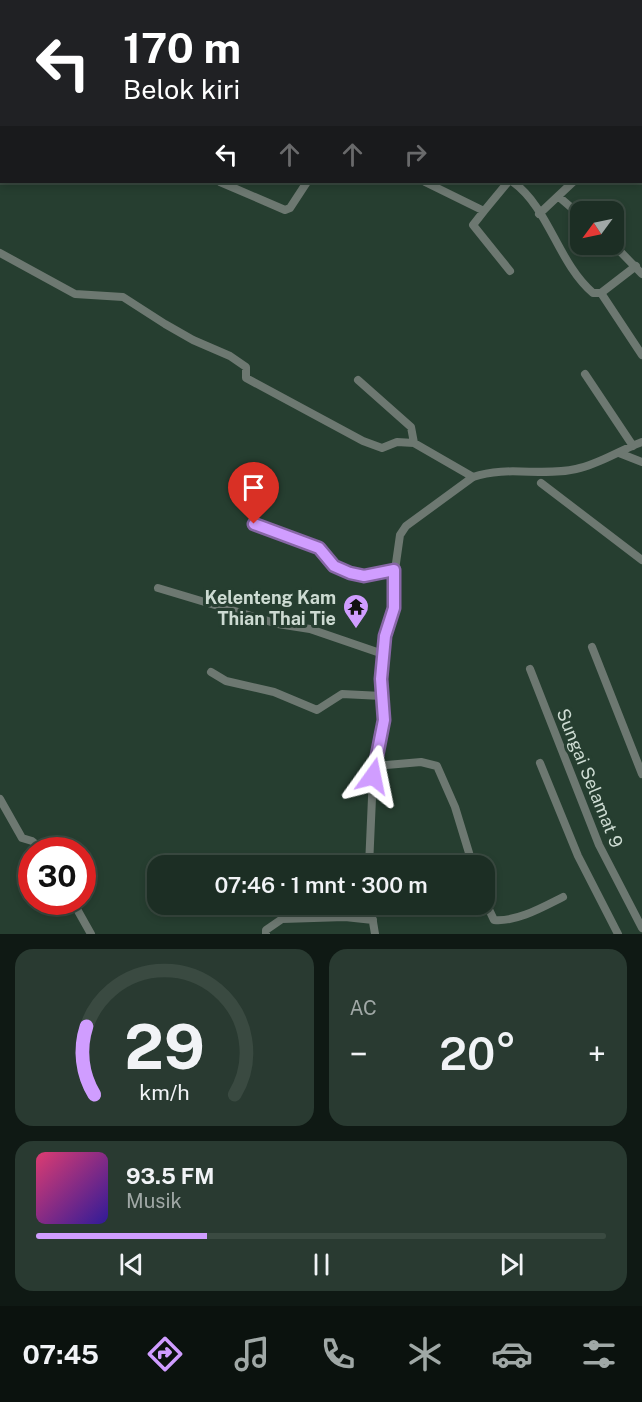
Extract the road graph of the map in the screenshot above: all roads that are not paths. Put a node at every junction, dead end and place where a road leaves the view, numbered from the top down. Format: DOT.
graph roads {
  1 [pos="222,183"];
  2 [pos="306,183"];
  3 [pos="507,183"];
  4 [pos="514,183"];
  5 [pos="572,183"];
  6 [pos="442,185"];
  7 [pos="559,197"];
  8 [pos="570,206"];
  9 [pos="484,212"];
  10 [pos="539,214"];
  11 [pos="0,253"];
  12 [pos="624,254"];
  13 [pos="636,266"];
  14 [pos="510,271"];
  15 [pos="642,274"];
  16 [pos="601,293"];
  17 [pos="642,355"];
  18 [pos="585,374"];
  19 [pos="358,380"];
  20 [pos="642,442"];
  21 [pos="414,443"];
  22 [pos="633,446"];
  23 [pos="619,453"];
  24 [pos="642,462"];
  25 [pos="546,472"];
  26 [pos="473,477"];
  27 [pos="254,524"];
  28 [pos="642,560"];
  29 [pos="394,570"];
  30 [pos="158,588"];
  31 [pos="592,647"];
  32 [pos="383,654"];
  33 [pos="530,669"];
  34 [pos="211,672"];
  35 [pos="382,696"];
  36 [pos="540,763"];
  37 [pos="375,766"];
  38 [pos="642,774"];
  39 [pos="0,799"];
  40 [pos="21,837"];
  41 [pos="369,855"];
  42 [pos="470,855"];
  43 [pos="563,897"];
  44 [pos="80,915"];
  45 [pos="372,915"];
  46 [pos="492,915"];
  47 [pos="373,920"];
  48 [pos="642,928"];
  49 [pos="91,934"];
  50 [pos="266,934"];
  51 [pos="375,934"];
  52 [pos="618,934"];
  1 -- 2 [label="street"];
  3 -- 9 [label="street"];
  4 -- 10 [label="street"];
  5 -- 7 [label="street"];
  6 -- 9 [label="street"];
  7 -- 8 [label="street"];
  7 -- 10 [label="street"];
  9 -- 14 [label="street"];
  10 -- 16 [label="street"];
  11 -- 21 [label="street"];
  12 -- 13 [label="street"];
  13 -- 15 [label="street"];
  13 -- 16 [label="street"];
  16 -- 17 [label="street"];
  18 -- 22 [label="street"];
  19 -- 21 [label="street"];
  20 -- 22 [label="street"];
  21 -- 26 [label="street"];
  22 -- 23 [label="street"];
  23 -- 24 [label="street"];
  23 -- 25 [label="street"];
  25 -- 26 [label="street"];
  25 -- 28 [label="street"];
  26 -- 29 [label="street"];
  27 -- 29 [label="street"];
  29 -- 32 [label="street"];
  30 -- 32 [label="street"];
  31 -- 38 [label="street"];
  32 -- 35 [label="street"];
  33 -- 48 [label="street, Sungai Selamat 9"];
  34 -- 35 [label="street"];
  35 -- 37 [label="street"];
  36 -- 52 [label="street"];
  37 -- 41 [label="street"];
  37 -- 42 [label="street"];
  39 -- 40 [label="street"];
  43 -- 46 [label="street"];
  44 -- 49 [label="street"];
  45 -- 47 [label="street"];
  47 -- 50 [label="street"];
  47 -- 51 [label="street"];
}
